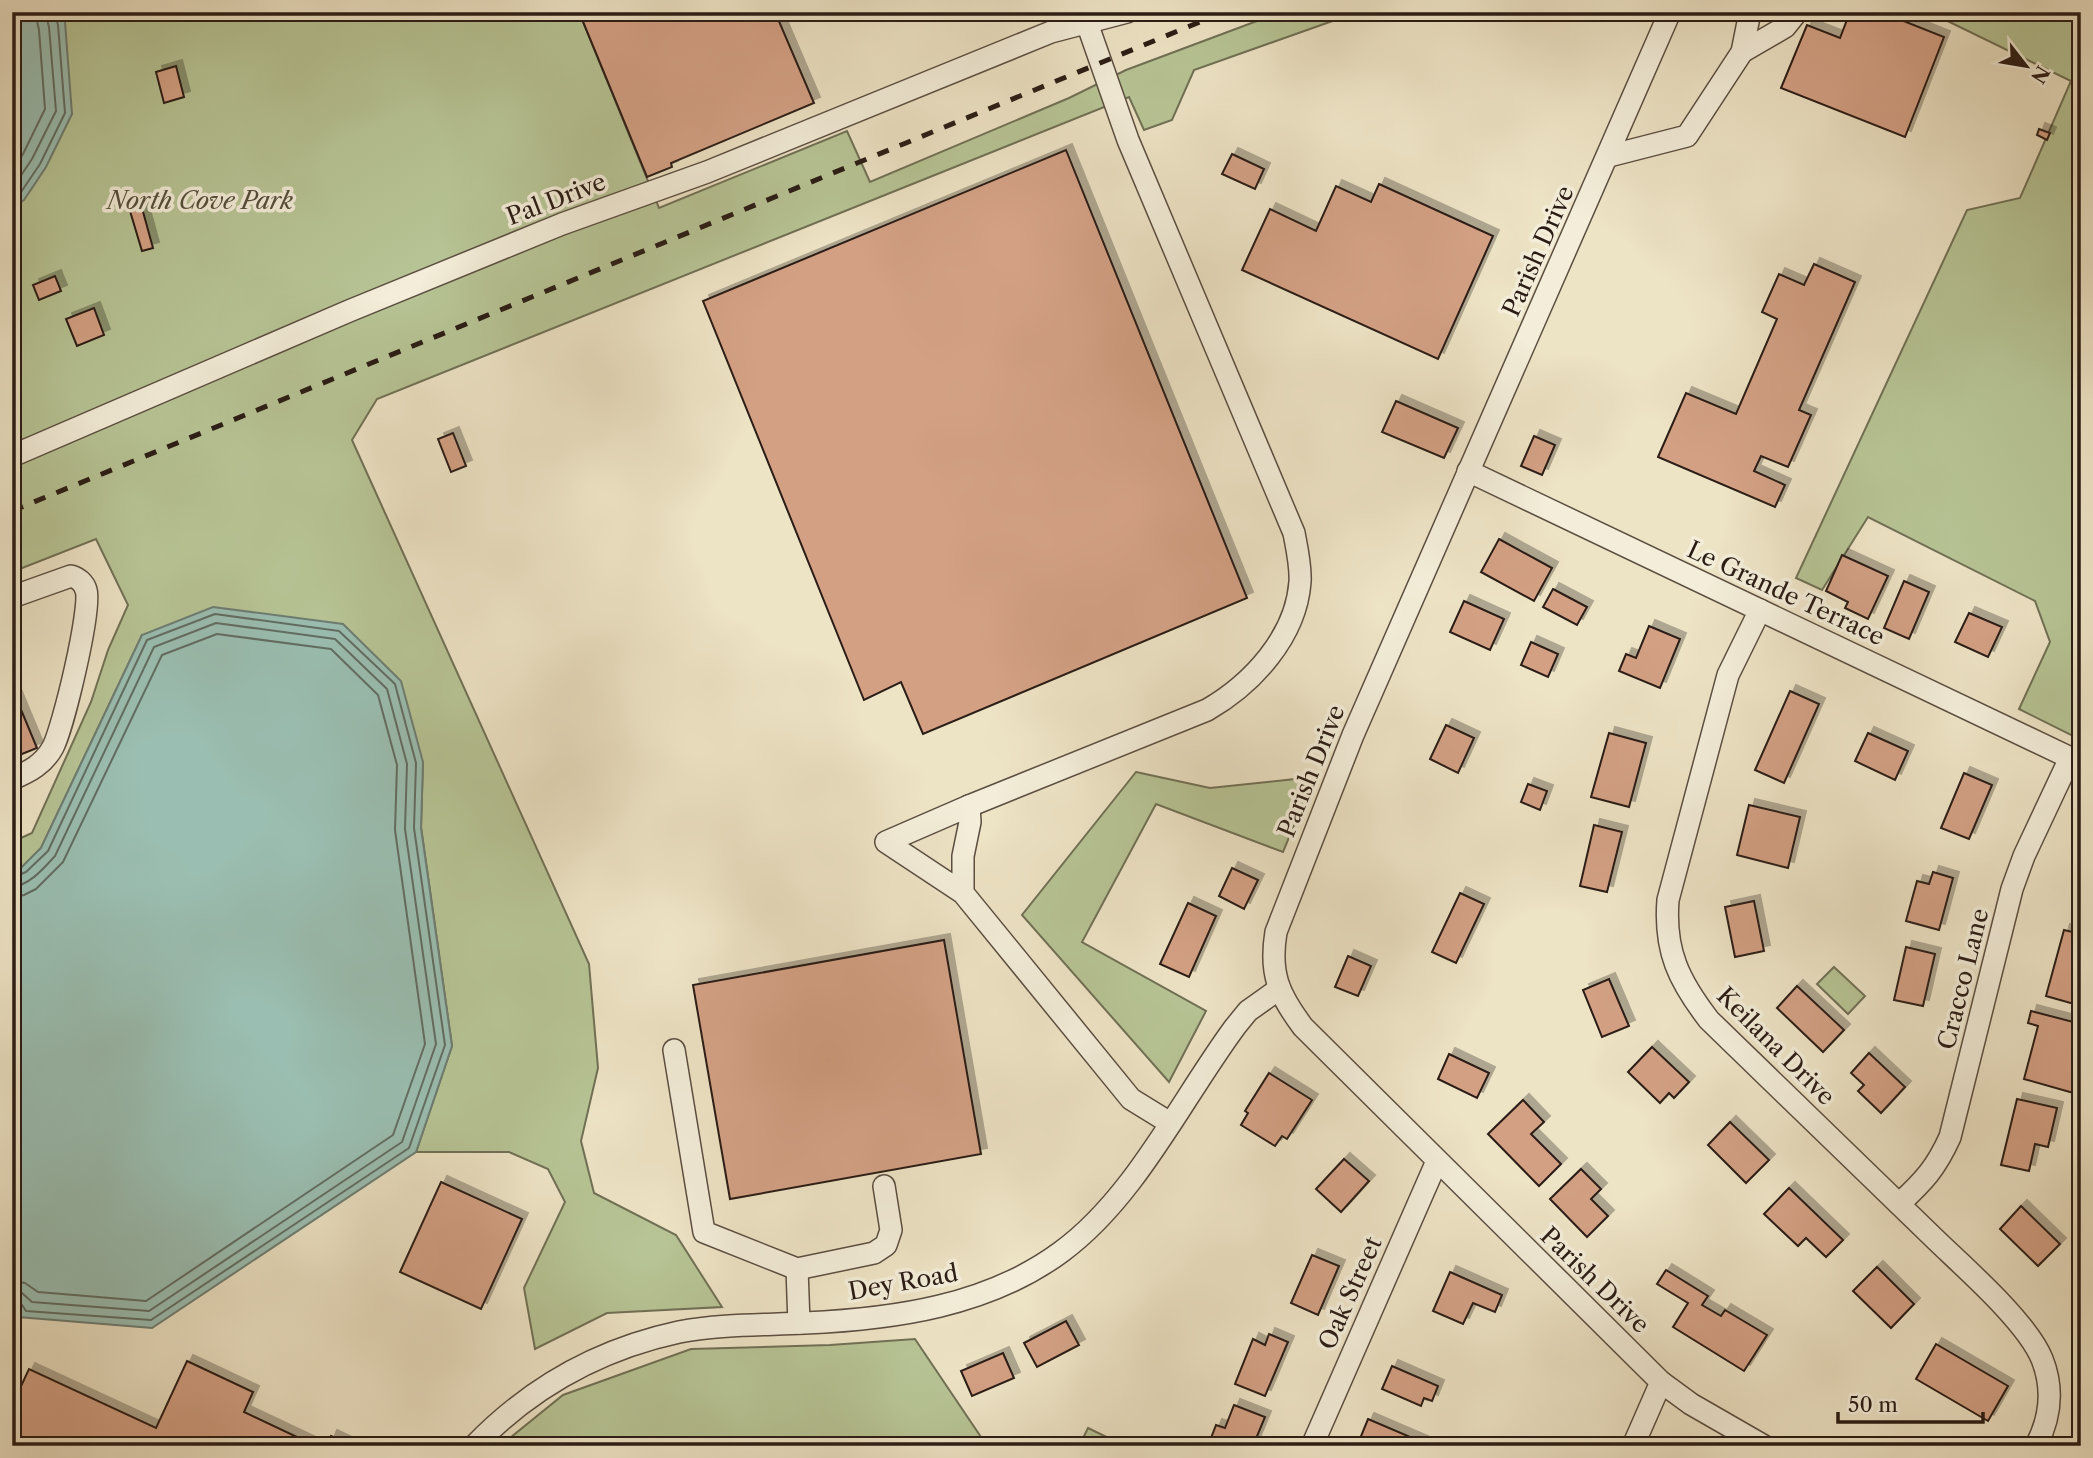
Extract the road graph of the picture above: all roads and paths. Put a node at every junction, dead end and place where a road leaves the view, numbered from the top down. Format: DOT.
graph roads {
  1 [pos="1127,12"];
  2 [pos="1670,12"];
  3 [pos="1750,12"];
  4 [pos="1797,12"];
  5 [pos="1087,23"];
  6 [pos="1742,52"];
  7 [pos="1609,156"];
  8 [pos="12,456"];
  9 [pos="1468,471"];
  10 [pos="12,597"];
  11 [pos="1760,610"];
  12 [pos="2076,760"];
  13 [pos="12,779"];
  14 [pos="969,806"];
  15 [pos="963,893"];
  16 [pos="1279,989"];
  17 [pos="674,1050"];
  18 [pos="1170,1123"];
  19 [pos="1437,1161"];
  20 [pos="884,1186"];
  21 [pos="1899,1204"];
  22 [pos="797,1269"];
  23 [pos="799,1323"];
  24 [pos="1661,1382"];
  25 [pos="474,1446"];
  26 [pos="1312,1446"];
  27 [pos="1633,1446"];
  28 [pos="1763,1446"];
  29 [pos="2036,1446"];
  1 -- 5 [label="street, Pal Drive"];
  2 -- 7 [label="street, Parish Drive"];
  3 -- 6 [label="street"];
  4 -- 6 [label="street"];
  5 -- 8 [label="street, Pal Drive"];
  5 -- 14 [label="street"];
  6 -- 7 [label="street"];
  7 -- 9 [label="street, Parish Drive"];
  9 -- 11 [label="street, Le Grande Terrace"];
  9 -- 16 [label="street, Parish Drive"];
  10 -- 13 [label="street"];
  11 -- 12 [label="street, Le Grande Terrace"];
  11 -- 21 [label="street, Keilana Drive"];
  12 -- 21 [label="street, Cracco Lane"];
  14 -- 15 [label="street"];
  14 -- 15 [label="street"];
  15 -- 18 [label="street"];
  16 -- 18 [label="street, Dey Road"];
  16 -- 19 [label="street, Parish Drive"];
  17 -- 22 [label="street"];
  18 -- 23 [label="street, Dey Road"];
  19 -- 24 [label="street, Parish Drive"];
  19 -- 26 [label="street, Oak Street"];
  20 -- 22 [label="street"];
  21 -- 29 [label="street, Keilana Drive"];
  22 -- 23 [label="street"];
  23 -- 25 [label="street, Dey Road"];
  24 -- 27 [label="street"];
  24 -- 28 [label="street, Parish Drive"];
}
